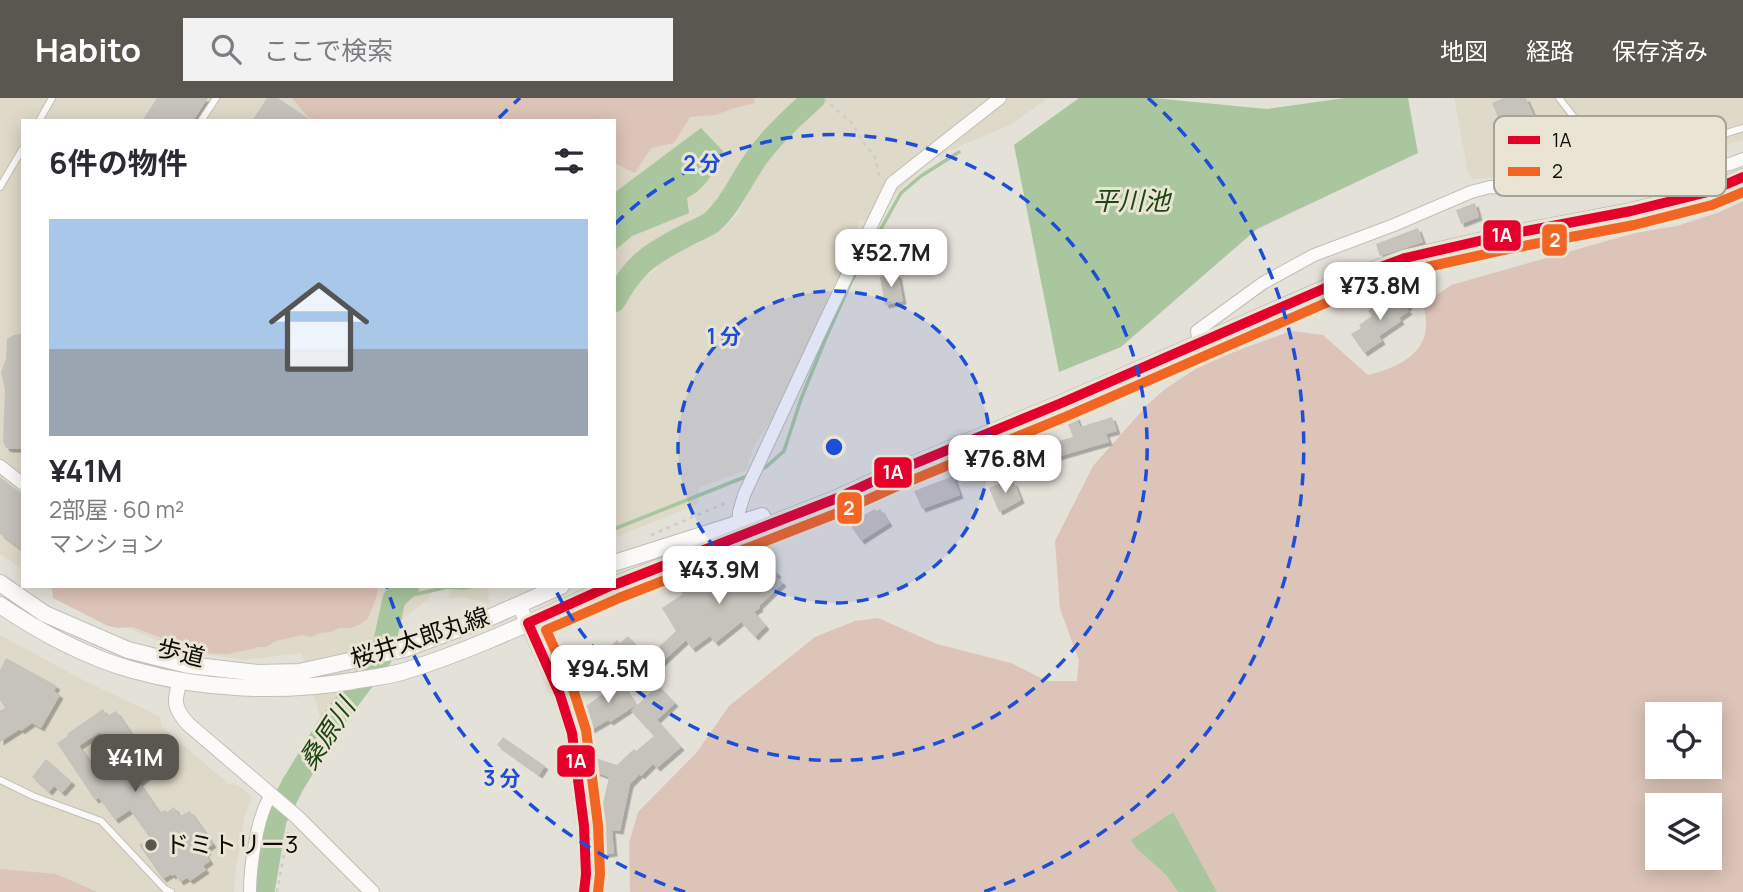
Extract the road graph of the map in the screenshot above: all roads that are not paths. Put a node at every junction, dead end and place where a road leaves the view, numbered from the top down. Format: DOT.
graph roads {
  1 [pos="52,98"];
  2 [pos="216,98"];
  3 [pos="1000,98"];
  4 [pos="1559,98"];
  5 [pos="1573,116"];
  6 [pos="40,119"];
  7 [pos="202,119"];
  8 [pos="1743,128"];
  9 [pos="1726,133"];
  10 [pos="21,151"];
  11 [pos="1743,159"];
  12 [pos="1726,165"];
  13 [pos="1743,177"];
  14 [pos="2,178"];
  15 [pos="1726,184"];
  16 [pos="0,187"];
  17 [pos="1494,187"];
  18 [pos="1692,196"];
  19 [pos="1199,342"];
  20 [pos="0,466"];
  21 [pos="21,482"];
  22 [pos="738,530"];
  23 [pos="616,562"];
  24 [pos="0,583"];
  25 [pos="616,583"];
  26 [pos="556,588"];
  27 [pos="605,588"];
  28 [pos="519,604"];
  29 [pos="0,605"];
  30 [pos="528,623"];
  31 [pos="180,680"];
  32 [pos="0,780"];
  33 [pos="273,798"];
  34 [pos="172,892"];
  35 [pos="250,892"];
  36 [pos="372,892"];
  37 [pos="584,892"];
  1 -- 6 [label="lane"];
  2 -- 7 [label="lane"];
  3 -- 22 [label="street"];
  4 -- 5 [label="lane"];
  8 -- 9 [label="lane"];
  10 -- 14 [label="lane"];
  11 -- 12 [label="street"];
  13 -- 15 [label="main road, 桜井太郎丸線"];
  14 -- 16 [label="lane"];
  17 -- 19 [label="street"];
  18 -- 19 [label="main road, 桜井太郎丸線"];
  19 -- 22 [label="main road, 桜井太郎丸線"];
  20 -- 21 [label="street"];
  22 -- 23 [label="main road, 桜井太郎丸線"];
  22 -- 25 [label="main road, 桜井太郎丸線"];
  24 -- 28 [label="main road, 桜井太郎丸線"];
  26 -- 28 [label="main road, 桜井太郎丸線"];
  27 -- 30 [label="main road, 桜井太郎丸線"];
  28 -- 30 [label="street"];
  29 -- 31 [label="main road, 桜井太郎丸線"];
  30 -- 31 [label="main road, 桜井太郎丸線"];
  30 -- 37 [label="street"];
  31 -- 33 [label="street"];
  32 -- 34 [label="lane"];
  33 -- 35 [label="street"];
  33 -- 36 [label="street"];
}
